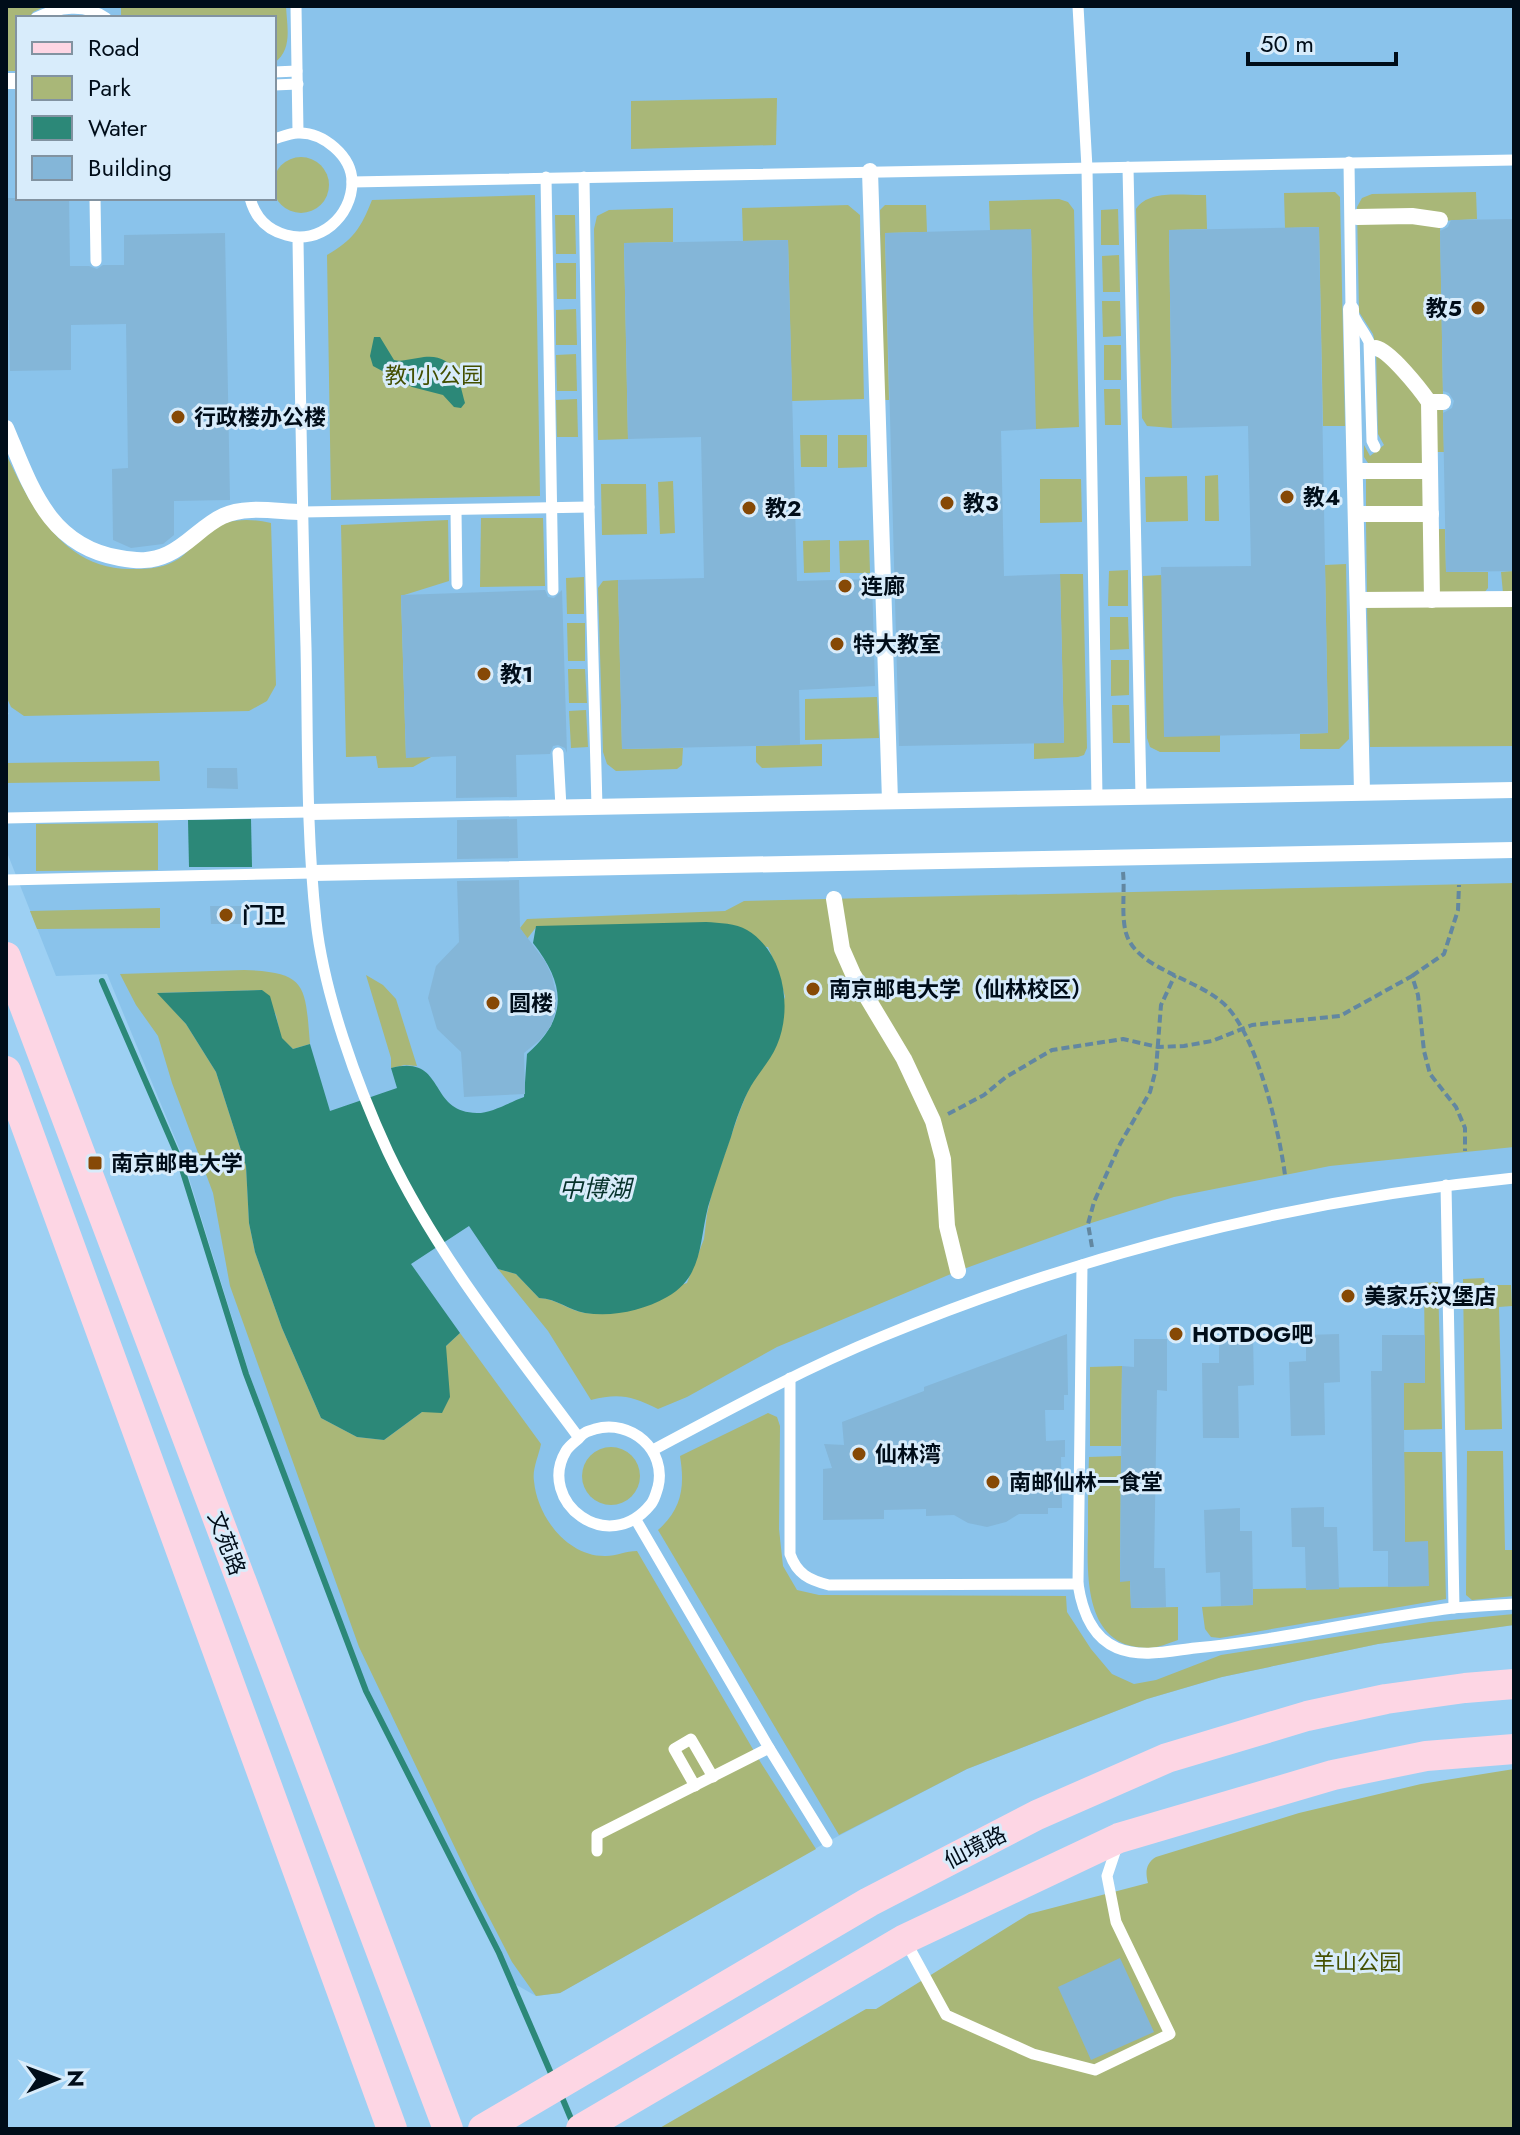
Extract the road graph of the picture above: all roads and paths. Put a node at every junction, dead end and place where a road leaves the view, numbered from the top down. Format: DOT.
graph roads {
  1 [pos="296,6"];
  2 [pos="1078,6"];
  3 [pos="40,16"];
  4 [pos="102,16"];
  5 [pos="297,71"];
  6 [pos="276,72"];
  7 [pos="298,84"];
  8 [pos="276,85"];
  9 [pos="298,132"];
  10 [pos="276,138"];
  11 [pos="1514,160"];
  12 [pos="1349,162"];
  13 [pos="1128,167"];
  14 [pos="1087,168"];
  15 [pos="870,171"];
  16 [pos="546,177"];
  17 [pos="584,177"];
  18 [pos="352,182"];
  19 [pos="95,200"];
  20 [pos="251,200"];
  21 [pos="1357,217"];
  22 [pos="1440,220"];
  23 [pos="298,239"];
  24 [pos="96,261"];
  25 [pos="1351,309"];
  26 [pos="1376,348"];
  27 [pos="6,428"];
  28 [pos="1375,447"];
  29 [pos="1355,471"];
  30 [pos="1430,471"];
  31 [pos="589,507"];
  32 [pos="552,508"];
  33 [pos="456,511"];
  34 [pos="302,512"];
  35 [pos="1356,514"];
  36 [pos="1431,514"];
  37 [pos="457,584"];
  38 [pos="553,590"];
  39 [pos="1514,599"];
  40 [pos="1358,600"];
  41 [pos="1432,600"];
  42 [pos="558,753"];
  43 [pos="1514,790"];
  44 [pos="1362,792"];
  45 [pos="1097,797"];
  46 [pos="1141,797"];
  47 [pos="890,801"];
  48 [pos="561,807"];
  49 [pos="597,807"];
  50 [pos="310,812"];
  51 [pos="6,818"];
  52 [pos="1514,850"];
  53 [pos="1122,857"];
  54 [pos="313,873"];
  55 [pos="6,880"];
  56 [pos="1459,885"];
  57 [pos="834,899"];
  58 [pos="6,957"];
  59 [pos="1176,974"];
  60 [pos="1412,976"];
  61 [pos="1243,1028"];
  62 [pos="1158,1047"];
  63 [pos="6,1071"];
  64 [pos="933,1121"];
  65 [pos="1465,1151"];
  66 [pos="1285,1175"];
  67 [pos="1514,1178"];
  68 [pos="1446,1185"];
  69 [pos="1095,1261"];
  70 [pos="1082,1265"];
  71 [pos="958,1271"];
  72 [pos="790,1378"];
  73 [pos="579,1438"];
  74 [pos="653,1450"];
  75 [pos="636,1520"];
  76 [pos="1078,1584"];
  77 [pos="1514,1604"];
  78 [pos="1454,1608"];
  79 [pos="1514,1684"];
  80 [pos="769,1748"];
  81 [pos="1514,1749"];
  82 [pos="713,1777"];
  83 [pos="695,1786"];
  84 [pos="1119,1838"];
  85 [pos="827,1842"];
  86 [pos="597,1851"];
  87 [pos="905,1939"];
  88 [pos="392,2129"];
  89 [pos="448,2129"];
  90 [pos="483,2129"];
  91 [pos="581,2129"];
  1 -- 5 [label="lane"];
  2 -- 14 [label="lane"];
  3 -- 4 [label="lane"];
  5 -- 6 [label="lane"];
  5 -- 7 [label="lane"];
  7 -- 8 [label="lane"];
  7 -- 9 [label="lane"];
  9 -- 10 [label="lane"];
  9 -- 18 [label="lane"];
  11 -- 12 [label="lane"];
  12 -- 13 [label="lane"];
  12 -- 25 [label="lane"];
  13 -- 14 [label="lane"];
  13 -- 46 [label="lane"];
  14 -- 15 [label="lane"];
  14 -- 45 [label="lane"];
  15 -- 17 [label="lane"];
  15 -- 47 [label="street"];
  16 -- 17 [label="lane"];
  16 -- 18 [label="lane"];
  16 -- 32 [label="lane"];
  17 -- 31 [label="lane"];
  18 -- 23 [label="lane"];
  19 -- 24 [label="lane"];
  20 -- 23 [label="lane"];
  21 -- 22 [label="street"];
  23 -- 34 [label="lane"];
  25 -- 28 [label="lane"];
  25 -- 29 [label="street"];
  26 -- 30 [label="street"];
  27 -- 34 [label="street"];
  29 -- 30 [label="street"];
  29 -- 35 [label="street"];
  30 -- 36 [label="street"];
  31 -- 32 [label="lane"];
  31 -- 49 [label="lane"];
  32 -- 33 [label="lane"];
  32 -- 38 [label="lane"];
  33 -- 34 [label="lane"];
  33 -- 37 [label="lane"];
  34 -- 50 [label="lane"];
  35 -- 36 [label="street"];
  35 -- 40 [label="street"];
  36 -- 41 [label="street"];
  39 -- 41 [label="street"];
  40 -- 41 [label="street"];
  40 -- 44 [label="street"];
  42 -- 48 [label="lane"];
  43 -- 44 [label="street"];
  44 -- 46 [label="street"];
  45 -- 46 [label="street"];
  45 -- 47 [label="street"];
  47 -- 49 [label="street"];
  48 -- 49 [label="street"];
  48 -- 50 [label="street"];
  50 -- 51 [label="lane"];
  50 -- 54 [label="lane"];
  52 -- 53 [label="street"];
  53 -- 54 [label="street"];
  53 -- 59 [label="path"];
  54 -- 55 [label="lane"];
  54 -- 73 [label="lane"];
  56 -- 60 [label="path"];
  57 -- 64 [label="street"];
  58 -- 89 [label="main road, 文苑路"];
  59 -- 61 [label="path"];
  59 -- 62 [label="path"];
  60 -- 61 [label="path"];
  60 -- 65 [label="path"];
  61 -- 62 [label="path"];
  61 -- 66 [label="path"];
  62 -- 64 [label="path"];
  62 -- 69 [label="path"];
  63 -- 88 [label="main road, 文苑路"];
  64 -- 71 [label="street"];
  67 -- 68 [label="lane"];
  68 -- 69 [label="lane"];
  68 -- 78 [label="lane"];
  69 -- 70 [label="lane"];
  70 -- 72 [label="lane"];
  70 -- 76 [label="lane"];
  72 -- 74 [label="lane"];
  72 -- 76 [label="lane"];
  73 -- 74 [label="lane"];
  73 -- 75 [label="lane"];
  74 -- 75 [label="lane"];
  75 -- 80 [label="lane"];
  76 -- 78 [label="lane"];
  77 -- 78 [label="lane"];
  79 -- 90 [label="main road, 仙境路"];
  80 -- 82 [label="lane"];
  80 -- 85 [label="lane"];
  81 -- 84 [label="main road"];
  82 -- 83 [label="lane"];
  82 -- 83 [label="lane"];
  83 -- 86 [label="lane"];
  84 -- 87 [label="main road"];
  84 -- 87 [label="lane"];
  87 -- 91 [label="main road"];
}
